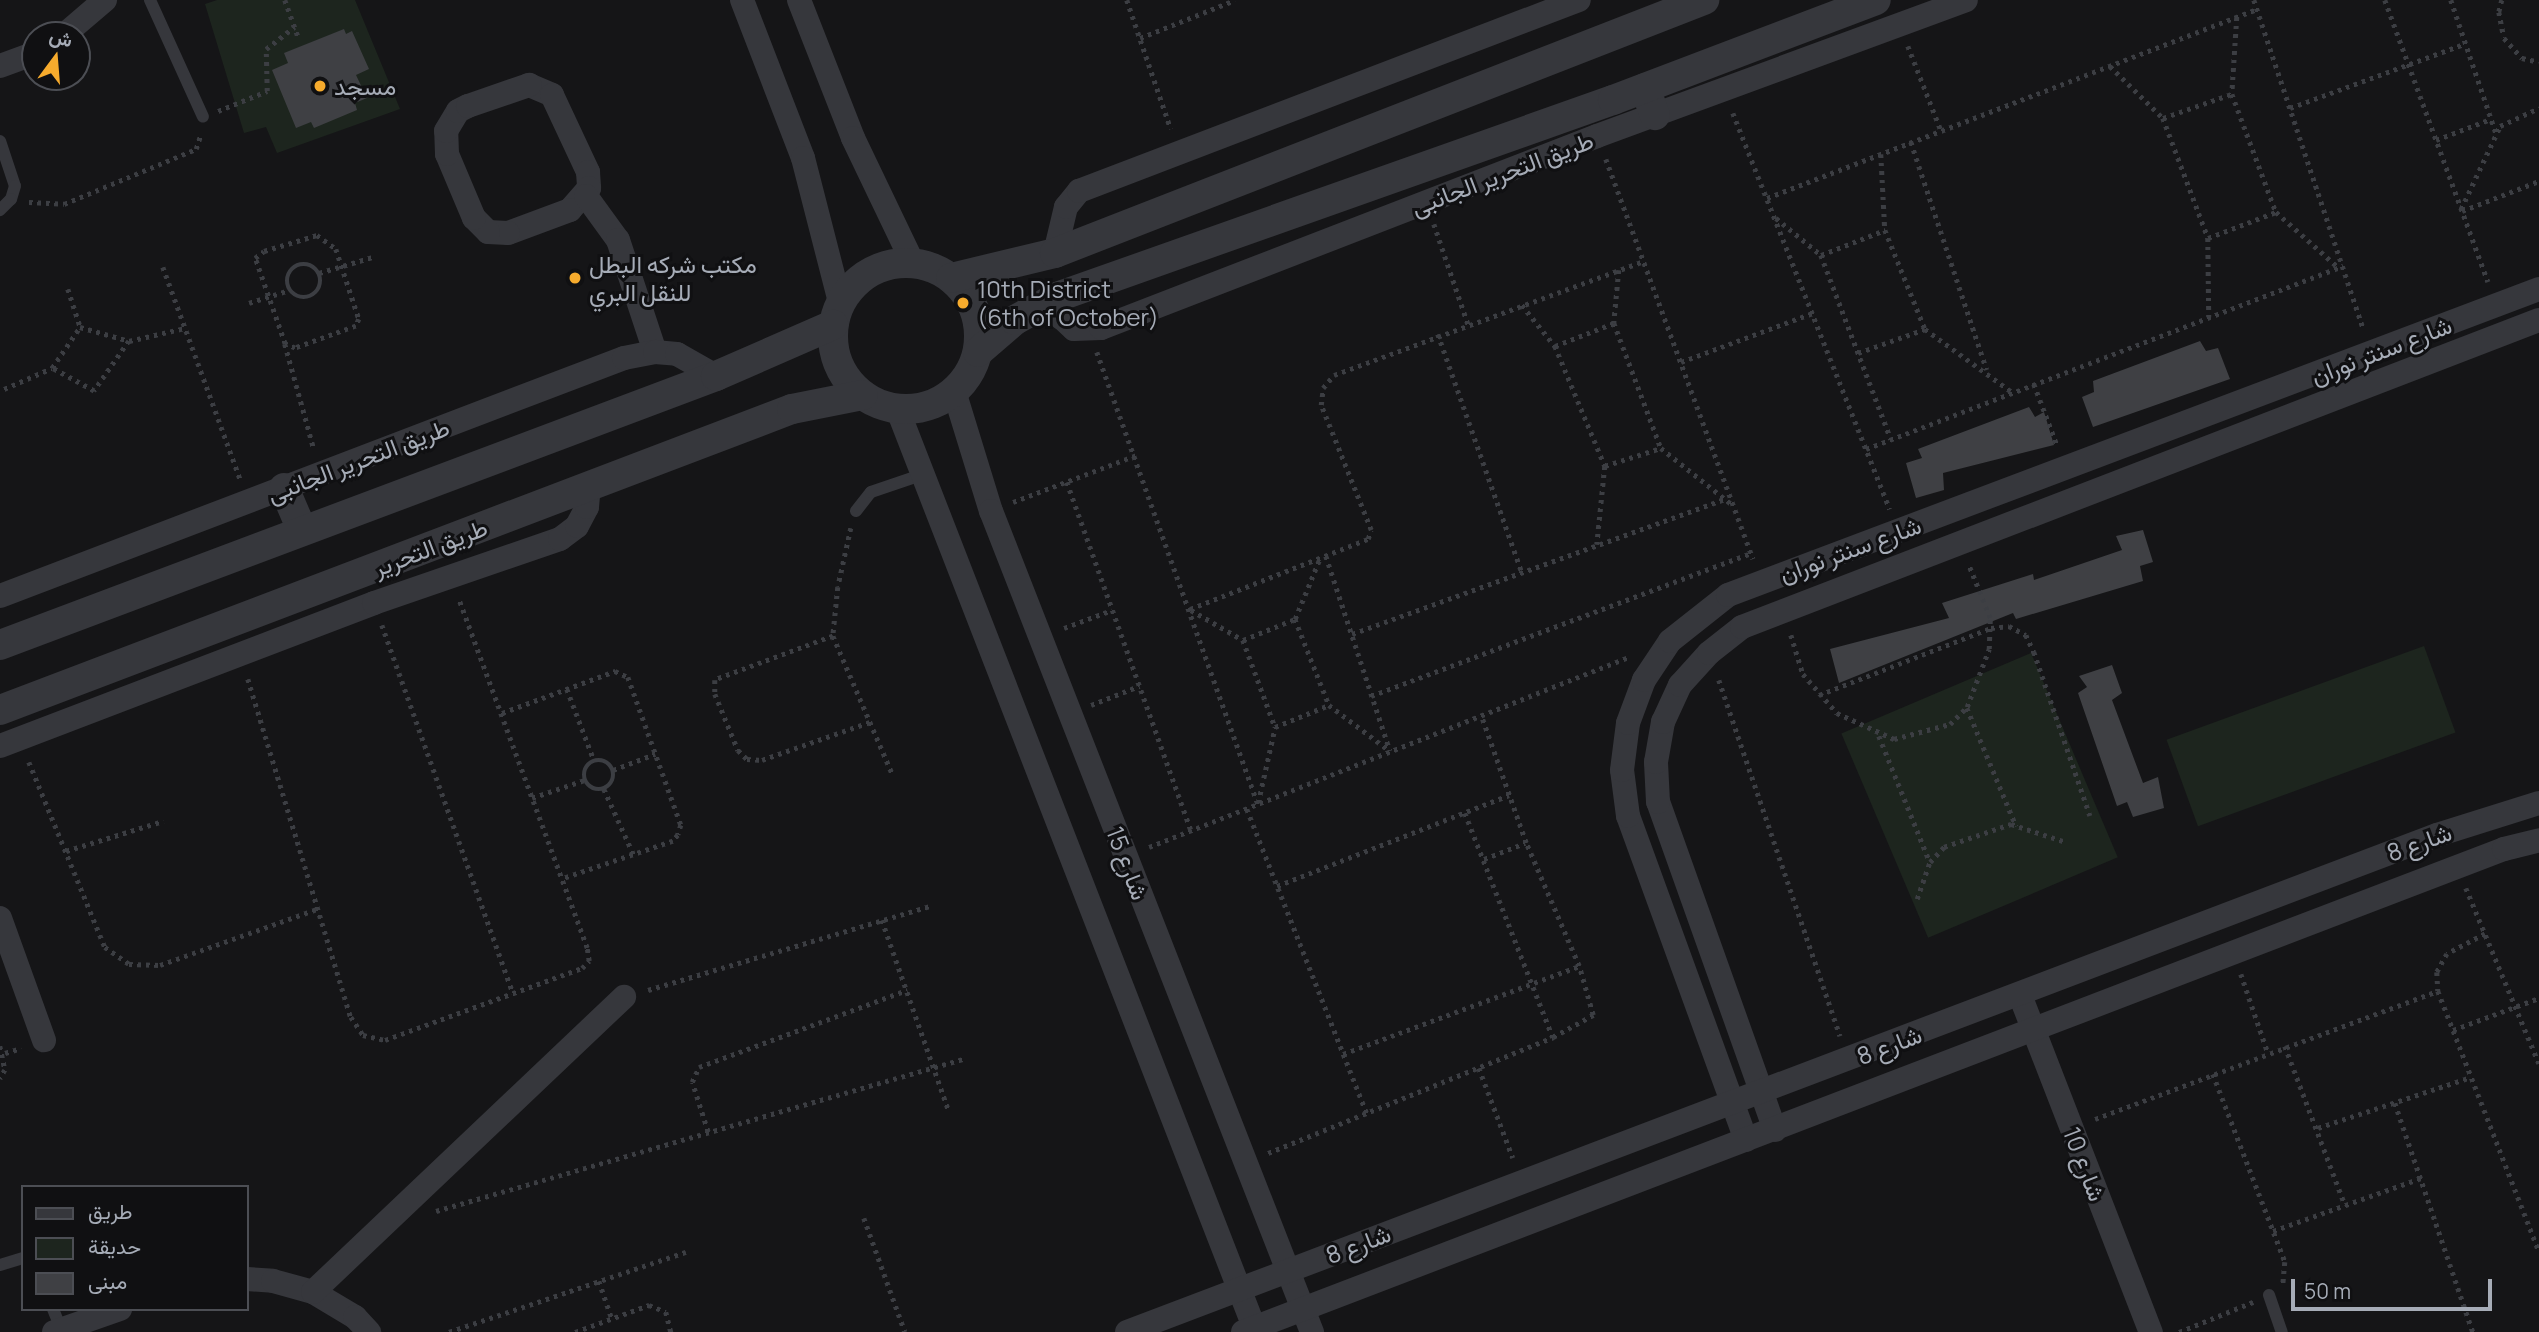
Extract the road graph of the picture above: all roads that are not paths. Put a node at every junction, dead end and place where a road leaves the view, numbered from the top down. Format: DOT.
graph roads {
  1 [pos="105,0"];
  2 [pos="150,0"];
  3 [pos="742,0"];
  4 [pos="799,0"];
  5 [pos="1579,0"];
  6 [pos="1704,0"];
  7 [pos="1876,0"];
  8 [pos="1966,0"];
  9 [pos="80,21"];
  10 [pos="21,58"];
  11 [pos="0,66"];
  12 [pos="1650,102"];
  13 [pos="203,117"];
  14 [pos="0,141"];
  15 [pos="586,196"];
  16 [pos="0,210"];
  17 [pos="1055,253"];
  18 [pos="914,262"];
  19 [pos="951,278"];
  20 [pos="2539,289"];
  21 [pos="1057,297"];
  22 [pos="837,314"];
  23 [pos="2539,320"];
  24 [pos="656,352"];
  25 [pos="978,352"];
  26 [pos="716,376"];
  27 [pos="954,391"];
  28 [pos="863,396"];
  29 [pos="897,408"];
  30 [pos="925,474"];
  31 [pos="589,486"];
  32 [pos="284,488"];
  33 [pos="856,511"];
  34 [pos="302,530"];
  35 [pos="0,596"];
  36 [pos="0,645"];
  37 [pos="0,710"];
  38 [pos="9,742"];
  39 [pos="2539,803"];
  40 [pos="2539,840"];
  41 [pos="0,918"];
  42 [pos="2020,995"];
  43 [pos="624,997"];
  44 [pos="2034,1032"];
  45 [pos="44,1040"];
  46 [pos="1761,1093"];
  47 [pos="1732,1103"];
  48 [pos="1775,1130"];
  49 [pos="1746,1140"];
  50 [pos="21,1259"];
  51 [pos="0,1265"];
  52 [pos="1287,1272"];
  53 [pos="248,1279"];
  54 [pos="1240,1289"];
  55 [pos="313,1292"];
  56 [pos="2269,1295"];
  57 [pos="110,1311"];
  58 [pos="1307,1321"];
  59 [pos="56,1323"];
  60 [pos="1251,1331"];
  61 [pos="369,1332"];
  62 [pos="1127,1332"];
  63 [pos="2151,1332"];
  64 [pos="2282,1332"];
  1 -- 9 [label="street"];
  2 -- 13 [label="lane"];
  3 -- 22 [label="street"];
  4 -- 18 [label="street"];
  5 -- 17 [label="street"];
  6 -- 17 [label="street"];
  7 -- 12 [label="street"];
  8 -- 12 [label="street, طريق التحرير الجانبى"];
  10 -- 11 [label="street"];
  12 -- 21 [label="street"];
  12 -- 21 [label="street, طريق التحرير الجانبى"];
  14 -- 16 [label="lane"];
  15 -- 15 [label="street"];
  15 -- 24 [label="street"];
  17 -- 19 [label="street"];
  18 -- 19 [label="street"];
  18 -- 22 [label="street"];
  19 -- 25 [label="street"];
  20 -- 47 [label="street, شارع سنتر نوران"];
  21 -- 25 [label="street"];
  22 -- 26 [label="street"];
  22 -- 28 [label="street"];
  23 -- 46 [label="street, شارع سنتر نوران"];
  24 -- 26 [label="street, طريق التحرير الجانبى"];
  24 -- 32 [label="street, طريق التحرير الجانبى"];
  25 -- 27 [label="street"];
  26 -- 34 [label="street"];
  27 -- 29 [label="street"];
  27 -- 52 [label="street, شارع 15"];
  28 -- 29 [label="street"];
  28 -- 31 [label="street, طريق التحرير"];
  29 -- 30 [label="street, شارع 15"];
  30 -- 33 [label="lane"];
  30 -- 54 [label="street, شارع 15"];
  31 -- 37 [label="street, طريق التحرير"];
  31 -- 38 [label="street"];
  32 -- 34 [label="street"];
  32 -- 35 [label="street, طريق التحرير الجانبى"];
  34 -- 36 [label="street"];
  39 -- 42 [label="street, شارع 8"];
  40 -- 44 [label="street, شارع 8"];
  41 -- 45 [label="street"];
  42 -- 44 [label="street, شارع 10"];
  42 -- 46 [label="street, شارع 8"];
  43 -- 55 [label="street"];
  44 -- 48 [label="street, شارع 8"];
  44 -- 63 [label="street, شارع 10"];
  46 -- 47 [label="street, شارع 8"];
  46 -- 48 [label="street, شارع سنتر نوران"];
  47 -- 49 [label="street, شارع سنتر نوران"];
  47 -- 52 [label="street, شارع 8"];
  48 -- 49 [label="street, شارع 8"];
  49 -- 58 [label="street, شارع 8"];
  50 -- 51 [label="lane"];
  52 -- 54 [label="street, شارع 8"];
  52 -- 58 [label="street, شارع 15"];
  53 -- 55 [label="street"];
  54 -- 60 [label="street, شارع 15"];
  54 -- 62 [label="street, شارع 8"];
  55 -- 61 [label="street"];
  56 -- 64 [label="lane"];
  57 -- 59 [label="street"];
  58 -- 60 [label="street, شارع 8"];
}
